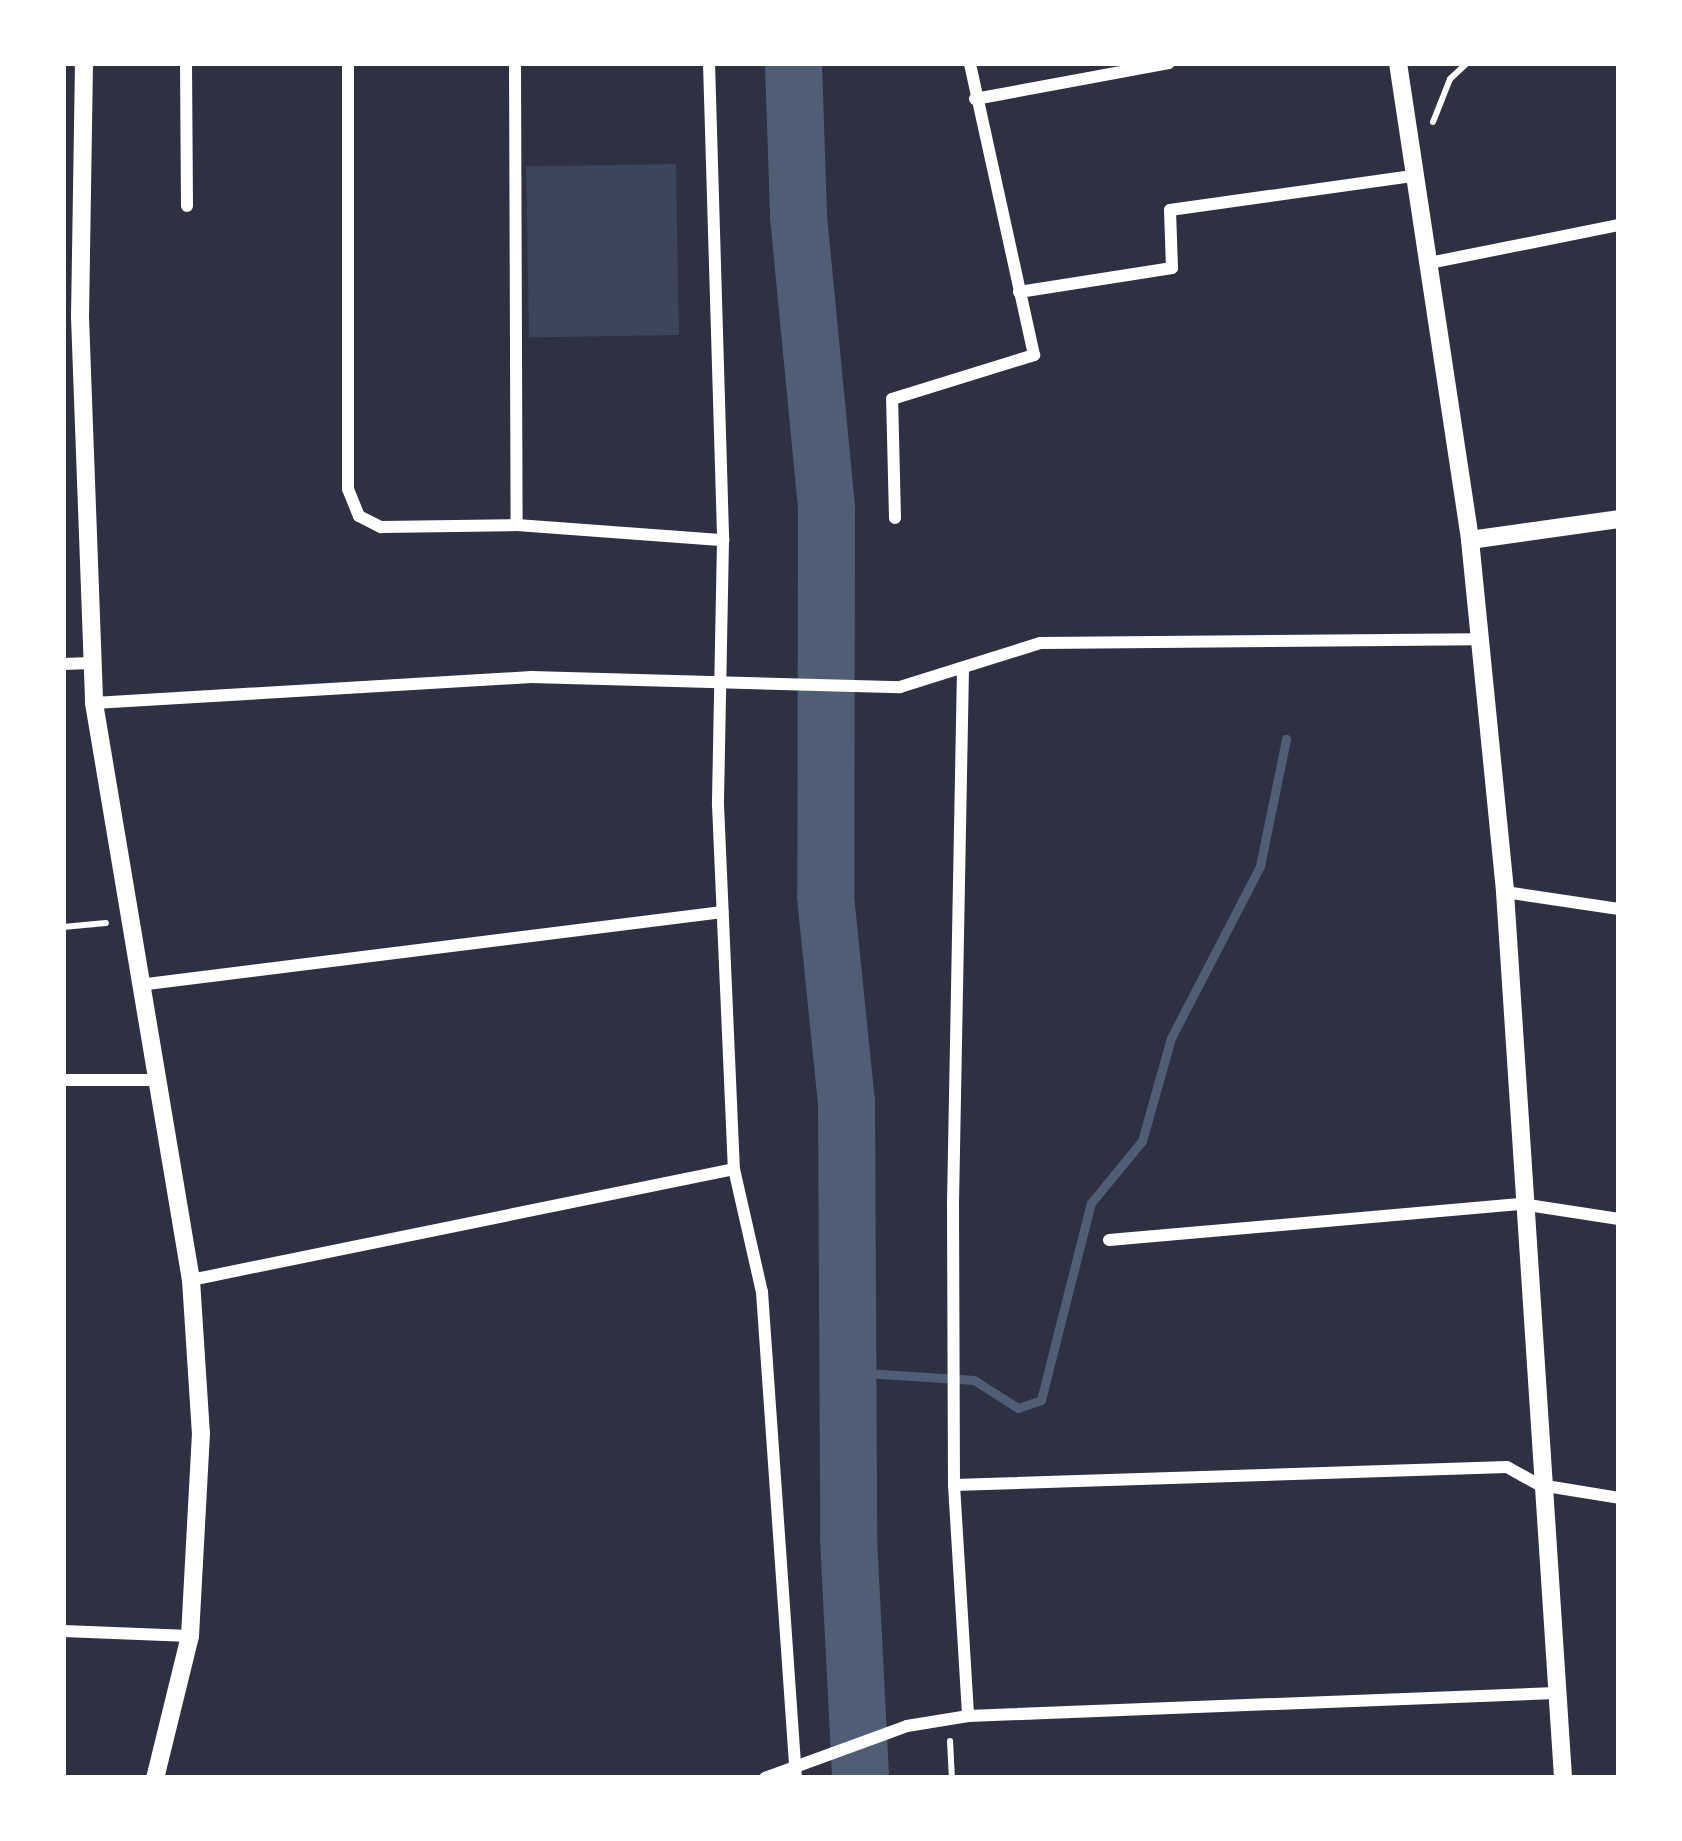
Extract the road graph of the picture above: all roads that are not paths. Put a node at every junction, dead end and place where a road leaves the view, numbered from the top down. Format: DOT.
graph roads {
  1 [pos="84,63"];
  2 [pos="185,63"];
  3 [pos="349,63"];
  4 [pos="515,63"];
  5 [pos="709,63"];
  6 [pos="970,63"];
  7 [pos="1169,63"];
  8 [pos="1398,63"];
  9 [pos="975,98"];
  10 [pos="1417,166"];
  11 [pos="187,206"];
  12 [pos="1619,225"];
  13 [pos="1429,263"];
  14 [pos="1019,292"];
  15 [pos="896,518"];
  16 [pos="1619,519"];
  17 [pos="517,525"];
  18 [pos="724,540"];
  19 [pos="1470,540"];
  20 [pos="1477,639"];
  21 [pos="91,663"];
  22 [pos="63,664"];
  23 [pos="963,668"];
  24 [pos="721,684"];
  25 [pos="94,703"];
  26 [pos="1505,892"];
  27 [pos="1619,909"];
  28 [pos="722,912"];
  29 [pos="147,984"];
  30 [pos="162,1080"];
  31 [pos="63,1081"];
  32 [pos="734,1169"];
  33 [pos="1522,1204"];
  34 [pos="1619,1220"];
  35 [pos="1109,1240"];
  36 [pos="191,1280"];
  37 [pos="954,1485"];
  38 [pos="1540,1485"];
  39 [pos="1619,1498"];
  40 [pos="63,1631"];
  41 [pos="190,1636"];
  42 [pos="1556,1694"];
  43 [pos="968,1716"];
  44 [pos="796,1772"];
  45 [pos="154,1778"];
  46 [pos="765,1778"];
  47 [pos="1563,1778"];
  1 -- 21 [label="street"];
  2 -- 11 [label="street"];
  3 -- 17 [label="street"];
  4 -- 17 [label="street"];
  5 -- 18 [label="street"];
  6 -- 9 [label="street"];
  7 -- 9 [label="street"];
  8 -- 10 [label="street"];
  9 -- 14 [label="street"];
  10 -- 13 [label="street"];
  10 -- 14 [label="street"];
  12 -- 13 [label="street"];
  13 -- 19 [label="street"];
  14 -- 15 [label="street"];
  16 -- 19 [label="street"];
  17 -- 18 [label="street"];
  18 -- 24 [label="street"];
  19 -- 20 [label="street"];
  20 -- 23 [label="street"];
  20 -- 26 [label="street"];
  21 -- 22 [label="street"];
  21 -- 25 [label="street"];
  23 -- 24 [label="street"];
  23 -- 37 [label="street"];
  24 -- 25 [label="street"];
  24 -- 28 [label="street"];
  25 -- 29 [label="street"];
  26 -- 27 [label="street"];
  26 -- 33 [label="street"];
  28 -- 29 [label="street"];
  28 -- 32 [label="street"];
  29 -- 30 [label="street"];
  30 -- 31 [label="street"];
  30 -- 36 [label="street"];
  32 -- 36 [label="street"];
  32 -- 44 [label="street"];
  33 -- 34 [label="street"];
  33 -- 35 [label="street"];
  33 -- 38 [label="street"];
  36 -- 41 [label="street"];
  37 -- 38 [label="street"];
  37 -- 43 [label="street"];
  38 -- 39 [label="street"];
  38 -- 42 [label="street"];
  40 -- 41 [label="street"];
  41 -- 45 [label="street"];
  42 -- 43 [label="street"];
  42 -- 47 [label="street"];
  43 -- 44 [label="street"];
  44 -- 46 [label="street"];
}
